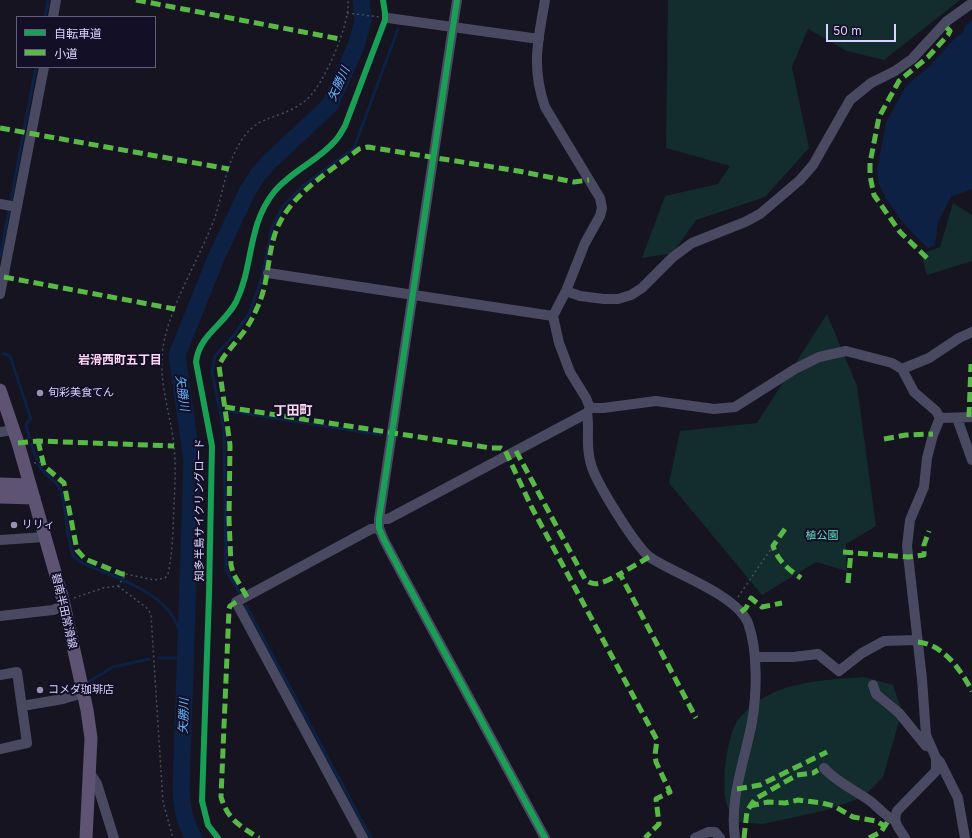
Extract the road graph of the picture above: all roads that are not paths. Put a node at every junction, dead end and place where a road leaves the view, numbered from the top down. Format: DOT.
graph roads {
  1 [pos="56,0"];
  2 [pos="457,0"];
  3 [pos="545,0"];
  4 [pos="972,3"];
  5 [pos="53,16"];
  6 [pos="386,17"];
  7 [pos="453,27"];
  8 [pos="539,39"];
  9 [pos="44,68"];
  10 [pos="0,204"];
  11 [pos="17,207"];
  12 [pos="268,273"];
  13 [pos="566,291"];
  14 [pos="0,294"];
  15 [pos="411,294"];
  16 [pos="553,316"];
  17 [pos="972,332"];
  18 [pos="902,369"];
  19 [pos="0,390"];
  20 [pos="588,410"];
  21 [pos="972,417"];
  22 [pos="940,418"];
  23 [pos="957,418"];
  24 [pos="14,430"];
  25 [pos="0,432"];
  26 [pos="972,460"];
  27 [pos="0,484"];
  28 [pos="30,485"];
  29 [pos="0,497"];
  30 [pos="34,498"];
  31 [pos="379,524"];
  32 [pos="45,537"];
  33 [pos="0,540"];
  34 [pos="63,603"];
  35 [pos="0,616"];
  36 [pos="917,640"];
  37 [pos="755,657"];
  38 [pos="0,676"];
  39 [pos="873,685"];
  40 [pos="83,693"];
  41 [pos="22,706"];
  42 [pos="930,747"];
  43 [pos="0,749"];
  44 [pos="936,758"];
  45 [pos="824,768"];
  46 [pos="90,773"];
  47 [pos="894,820"];
  48 [pos="86,838"];
  49 [pos="114,838"];
  50 [pos="363,838"];
  51 [pos="545,838"];
  52 [pos="695,838"];
  53 [pos="720,838"];
  54 [pos="735,838"];
  55 [pos="905,838"];
  56 [pos="965,838"];
  1 -- 5 [label="street"];
  2 -- 7 [label="street"];
  3 -- 8 [label="street"];
  4 -- 13 [label="street"];
  6 -- 7 [label="street"];
  7 -- 8 [label="street"];
  7 -- 15 [label="street"];
  8 -- 13 [label="street"];
  9 -- 11 [label="street"];
  10 -- 11 [label="street"];
  11 -- 14 [label="street"];
  12 -- 15 [label="street"];
  13 -- 16 [label="street"];
  15 -- 16 [label="street"];
  15 -- 31 [label="street"];
  16 -- 20 [label="street"];
  17 -- 18 [label="street"];
  18 -- 20 [label="street"];
  18 -- 22 [label="street"];
  19 -- 24 [label="main road, 碧南半田常滑線"];
  20 -- 31 [label="street"];
  20 -- 37 [label="street"];
  21 -- 23 [label="street"];
  22 -- 23 [label="street"];
  22 -- 36 [label="street"];
  23 -- 26 [label="street"];
  24 -- 25 [label="street"];
  24 -- 28 [label="main road, 碧南半田常滑線"];
  27 -- 28 [label="main road"];
  28 -- 30 [label="main road, 碧南半田常滑線"];
  29 -- 30 [label="main road"];
  30 -- 32 [label="main road, 碧南半田常滑線"];
  31 -- 50 [label="street"];
  31 -- 51 [label="street"];
  32 -- 33 [label="street"];
  32 -- 34 [label="main road, 碧南半田常滑線"];
  34 -- 35 [label="street"];
  34 -- 40 [label="main road, 碧南半田常滑線"];
  36 -- 37 [label="street"];
  36 -- 42 [label="street"];
  37 -- 54 [label="street"];
  38 -- 41 [label="street"];
  39 -- 42 [label="street"];
  40 -- 41 [label="street"];
  40 -- 46 [label="main road, 碧南半田常滑線"];
  41 -- 43 [label="street"];
  42 -- 44 [label="street"];
  44 -- 47 [label="street"];
  44 -- 56 [label="street"];
  45 -- 47 [label="street"];
  46 -- 48 [label="main road, 碧南半田常滑線"];
  46 -- 49 [label="street"];
  47 -- 55 [label="street"];
  52 -- 53 [label="street"];
}
